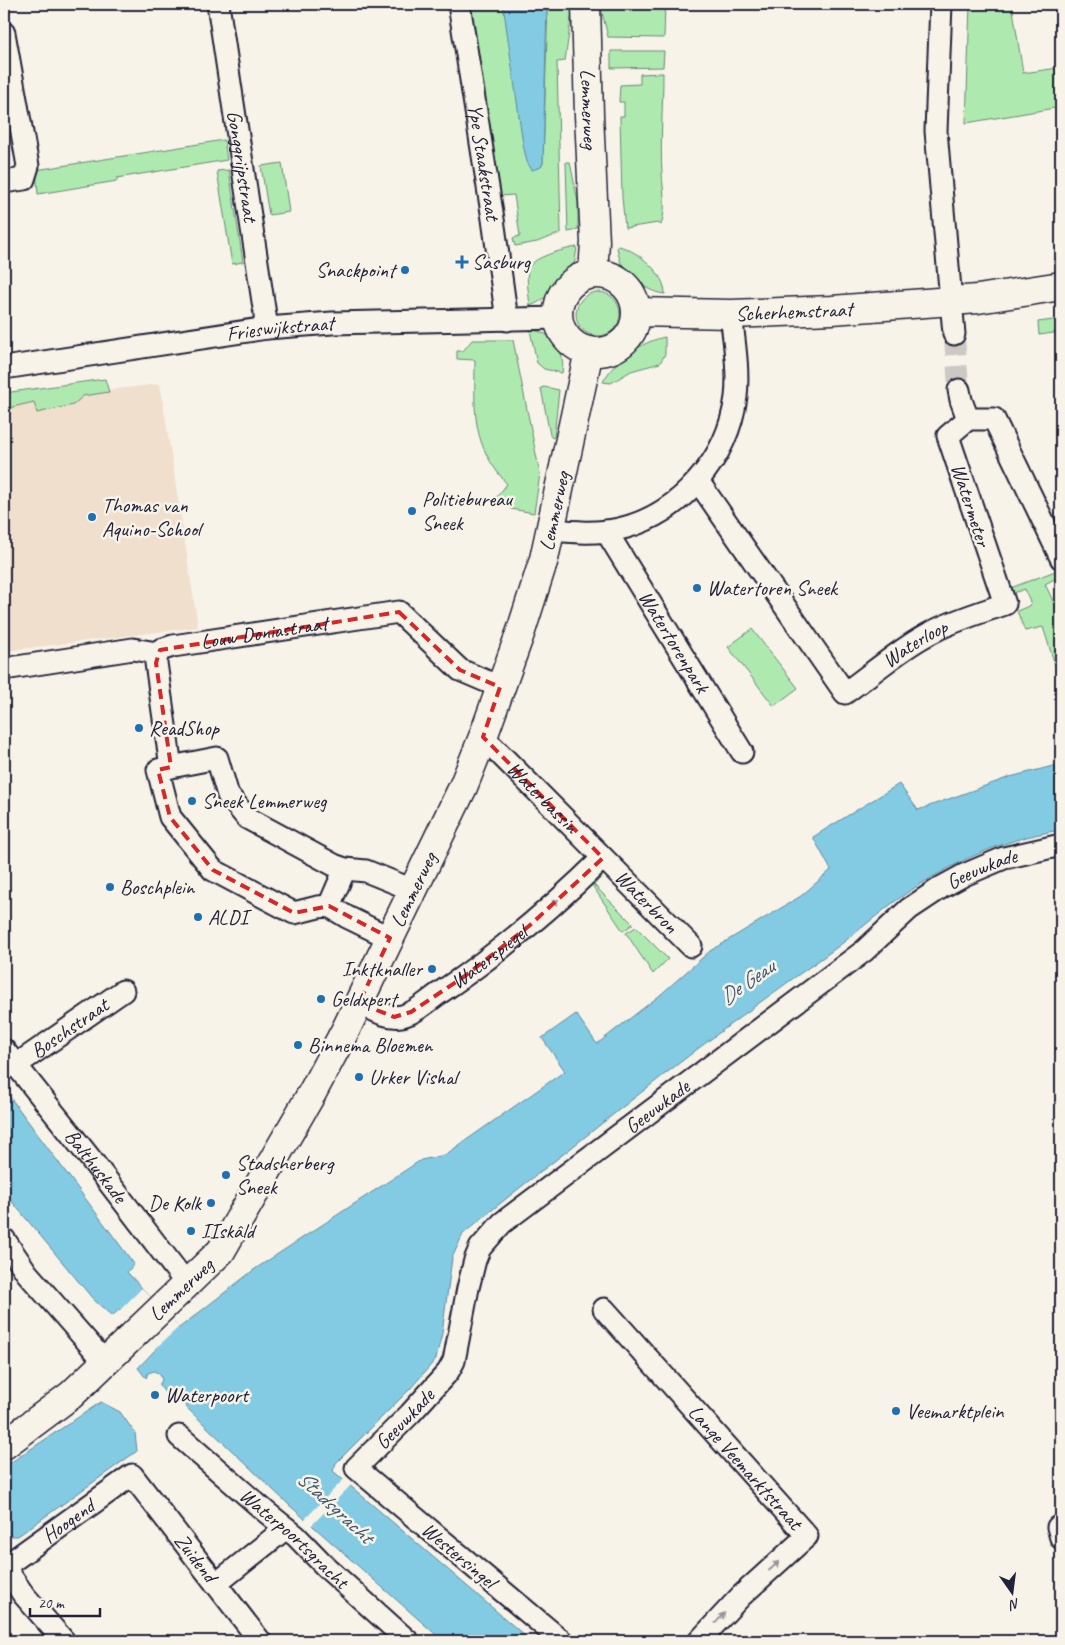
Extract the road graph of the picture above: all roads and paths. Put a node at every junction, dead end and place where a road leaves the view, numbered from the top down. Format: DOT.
graph roads {
  1 [pos="218,4"];
  2 [pos="459,4"];
  3 [pos="586,4"];
  4 [pos="941,4"];
  5 [pos="4,33"];
  6 [pos="4,182"];
  7 [pos="593,274"];
  8 [pos="1061,286"];
  9 [pos="950,301"];
  10 [pos="636,312"];
  11 [pos="731,314"];
  12 [pos="558,318"];
  13 [pos="506,320"];
  14 [pos="267,328"];
  15 [pos="954,334"];
  16 [pos="589,351"];
  17 [pos="4,368"];
  18 [pos="959,390"];
  19 [pos="968,419"];
  20 [pos="698,481"];
  21 [pos="550,530"];
  22 [pos="606,531"];
  23 [pos="1061,558"];
  24 [pos="1002,598"];
  25 [pos="157,653"];
  26 [pos="4,669"];
  27 [pos="500,687"];
  28 [pos="483,737"];
  29 [pos="742,752"];
  30 [pos="171,767"];
  31 [pos="1061,845"];
  32 [pos="603,858"];
  33 [pos="345,869"];
  34 [pos="413,890"];
  35 [pos="329,906"];
  36 [pos="390,938"];
  37 [pos="691,946"];
  38 [pos="122,992"];
  39 [pos="359,1003"];
  40 [pos="10,1058"];
  41 [pos="4,1239"];
  42 [pos="186,1283"];
  43 [pos="604,1309"];
  44 [pos="106,1362"];
  45 [pos="179,1436"];
  46 [pos="4,1445"];
  47 [pos="356,1468"];
  48 [pos="132,1474"];
  49 [pos="1061,1526"];
  50 [pos="286,1528"];
  51 [pos="1061,1538"];
  52 [pos="4,1567"];
  53 [pos="216,1584"];
  54 [pos="64,1641"];
  55 [pos="260,1641"];
  56 [pos="408,1641"];
  57 [pos="562,1641"];
  58 [pos="699,1641"];
  1 -- 14 [label="street, Gonggrijpstraat"];
  2 -- 13 [label="street, Ype Staakstraat"];
  3 -- 7 [label="main road, Lemmerweg"];
  4 -- 9 [label="street"];
  5 -- 6 [label="street"];
  7 -- 10 [label="main road"];
  7 -- 12 [label="main road"];
  8 -- 9 [label="main road, Scherhemstraat"];
  9 -- 11 [label="main road, Scherhemstraat"];
  9 -- 15 [label="street"];
  10 -- 11 [label="main road, Scherhemstraat"];
  10 -- 16 [label="main road"];
  11 -- 20 [label="street"];
  12 -- 13 [label="street, Frieswijkstraat"];
  12 -- 16 [label="main road"];
  13 -- 14 [label="street, Frieswijkstraat"];
  14 -- 17 [label="street, Frieswijkstraat"];
  16 -- 21 [label="main road, Lemmerweg"];
  18 -- 19 [label="street"];
  19 -- 23 [label="street"];
  19 -- 24 [label="street, Watermeter"];
  20 -- 22 [label="street"];
  20 -- 24 [label="street, Waterloop"];
  21 -- 22 [label="street"];
  21 -- 27 [label="main road, Lemmerweg"];
  22 -- 29 [label="street, Watertorenpark"];
  25 -- 26 [label="street, Louw Doniastraat"];
  25 -- 27 [label="street, Louw Doniastraat"];
  25 -- 30 [label="street"];
  27 -- 28 [label="main road, Lemmerweg"];
  28 -- 32 [label="street, Waterbassin"];
  28 -- 34 [label="main road, Lemmerweg"];
  30 -- 33 [label="street"];
  30 -- 35 [label="street"];
  31 -- 47 [label="street, Geeuwkade"];
  32 -- 37 [label="street, Waterbron"];
  39 -- 32 [label="street, Waterspiegel, one-way"];
  33 -- 34 [label="street"];
  33 -- 35 [label="street"];
  34 -- 36 [label="main road, Lemmerweg"];
  35 -- 36 [label="street"];
  36 -- 39 [label="main road, Lemmerweg"];
  38 -- 40 [label="street, Boschstraat"];
  39 -- 42 [label="main road, Lemmerweg"];
  40 -- 42 [label="street, Balthuskade"];
  41 -- 44 [label="street"];
  42 -- 44 [label="main road, Lemmerweg"];
  58 -- 43 [label="street, Lange Veemarktstraat, one-way"];
  44 -- 46 [label="main road"];
  45 -- 50 [label="street, Waterpoortsgracht"];
  47 -- 57 [label="street, Westersingel"];
  48 -- 52 [label="street, Hoogend"];
  48 -- 53 [label="street, Zuidend"];
  49 -- 51 [label="street"];
  50 -- 53 [label="street"];
  50 -- 56 [label="street, Waterpoortsgracht"];
  52 -- 54 [label="street"];
  53 -- 55 [label="street, Zuidend"];
}
